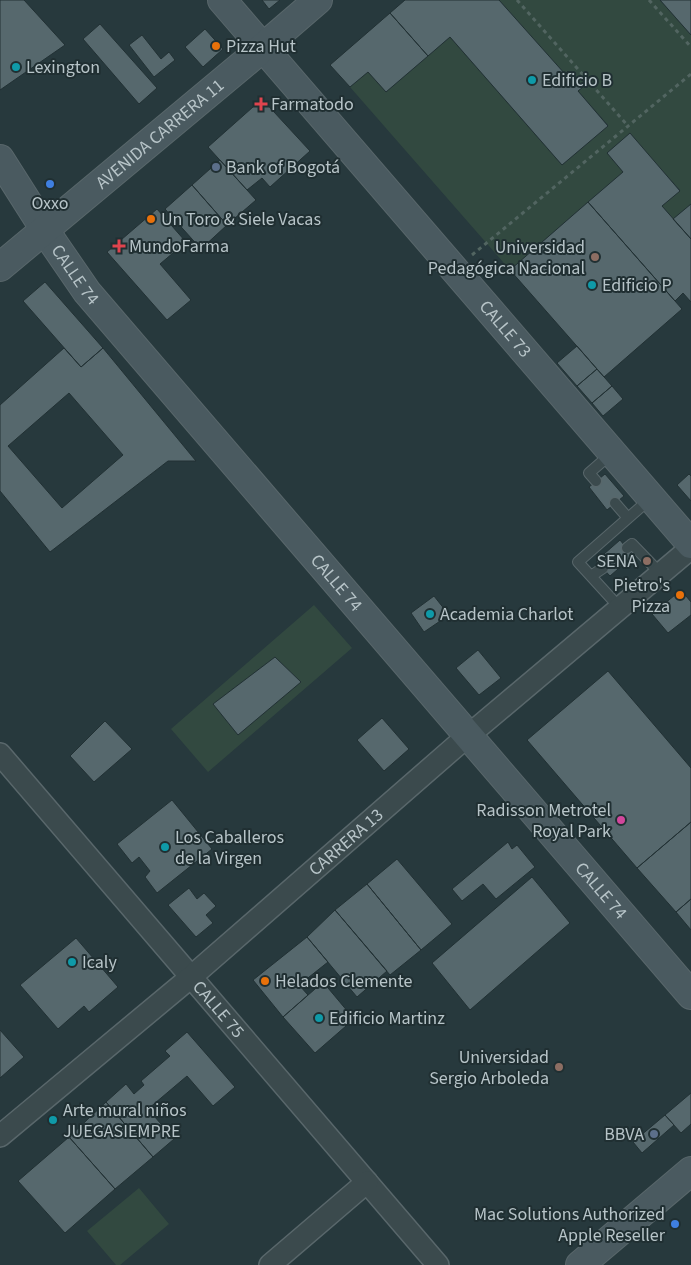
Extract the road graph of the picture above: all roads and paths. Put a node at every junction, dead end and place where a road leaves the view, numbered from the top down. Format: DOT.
graph roads {
  1 [pos="222,0"];
  2 [pos="318,0"];
  3 [pos="517,0"];
  4 [pos="649,0"];
  5 [pos="262,47"];
  6 [pos="691,47"];
  7 [pos="691,74"];
  8 [pos="628,126"];
  9 [pos="0,159"];
  10 [pos="44,230"];
  11 [pos="465,261"];
  12 [pos="0,267"];
  13 [pos="612,452"];
  14 [pos="596,481"];
  15 [pos="651,498"];
  16 [pos="615,503"];
  17 [pos="628,518"];
  18 [pos="691,544"];
  19 [pos="630,546"];
  20 [pos="691,548"];
  21 [pos="602,568"];
  22 [pos="661,574"];
  23 [pos="591,576"];
  24 [pos="620,608"];
  25 [pos="469,736"];
  26 [pos="0,754"];
  27 [pos="191,977"];
  28 [pos="691,995"];
  29 [pos="0,1136"];
  30 [pos="691,1171"];
  31 [pos="367,1182"];
  32 [pos="270,1265"];
  33 [pos="438,1265"];
  34 [pos="580,1265"];
  1 -- 5 [label="street, CALLE 73"];
  2 -- 5 [label="street, AVENIDA CARRERA 11"];
  3 -- 8 [label="path"];
  4 -- 6 [label="path"];
  5 -- 10 [label="street, AVENIDA CARRERA 11"];
  5 -- 13 [label="street, CALLE 73"];
  7 -- 8 [label="path"];
  8 -- 11 [label="path"];
  9 -- 10 [label="street, CALLE 74"];
  10 -- 12 [label="street, AVENIDA CARRERA 11"];
  10 -- 25 [label="street, CALLE 74"];
  13 -- 14 [label="lane"];
  13 -- 15 [label="street, CALLE 73"];
  15 -- 17 [label="lane"];
  15 -- 18 [label="street, CALLE 73"];
  16 -- 17 [label="lane"];
  17 -- 23 [label="lane"];
  19 -- 22 [label="lane"];
  20 -- 22 [label="street, CARRERA 13"];
  21 -- 23 [label="lane"];
  22 -- 24 [label="street, CARRERA 13"];
  23 -- 24 [label="lane"];
  24 -- 25 [label="street, CARRERA 13"];
  25 -- 27 [label="street, CARRERA 13"];
  25 -- 28 [label="street, CALLE 74"];
  26 -- 27 [label="street, CALLE 75"];
  27 -- 29 [label="street, CARRERA 13"];
  27 -- 31 [label="street, CALLE 75"];
  30 -- 34 [label="street"];
  31 -- 32 [label="street"];
  31 -- 33 [label="street, CALLE 75"];
}
